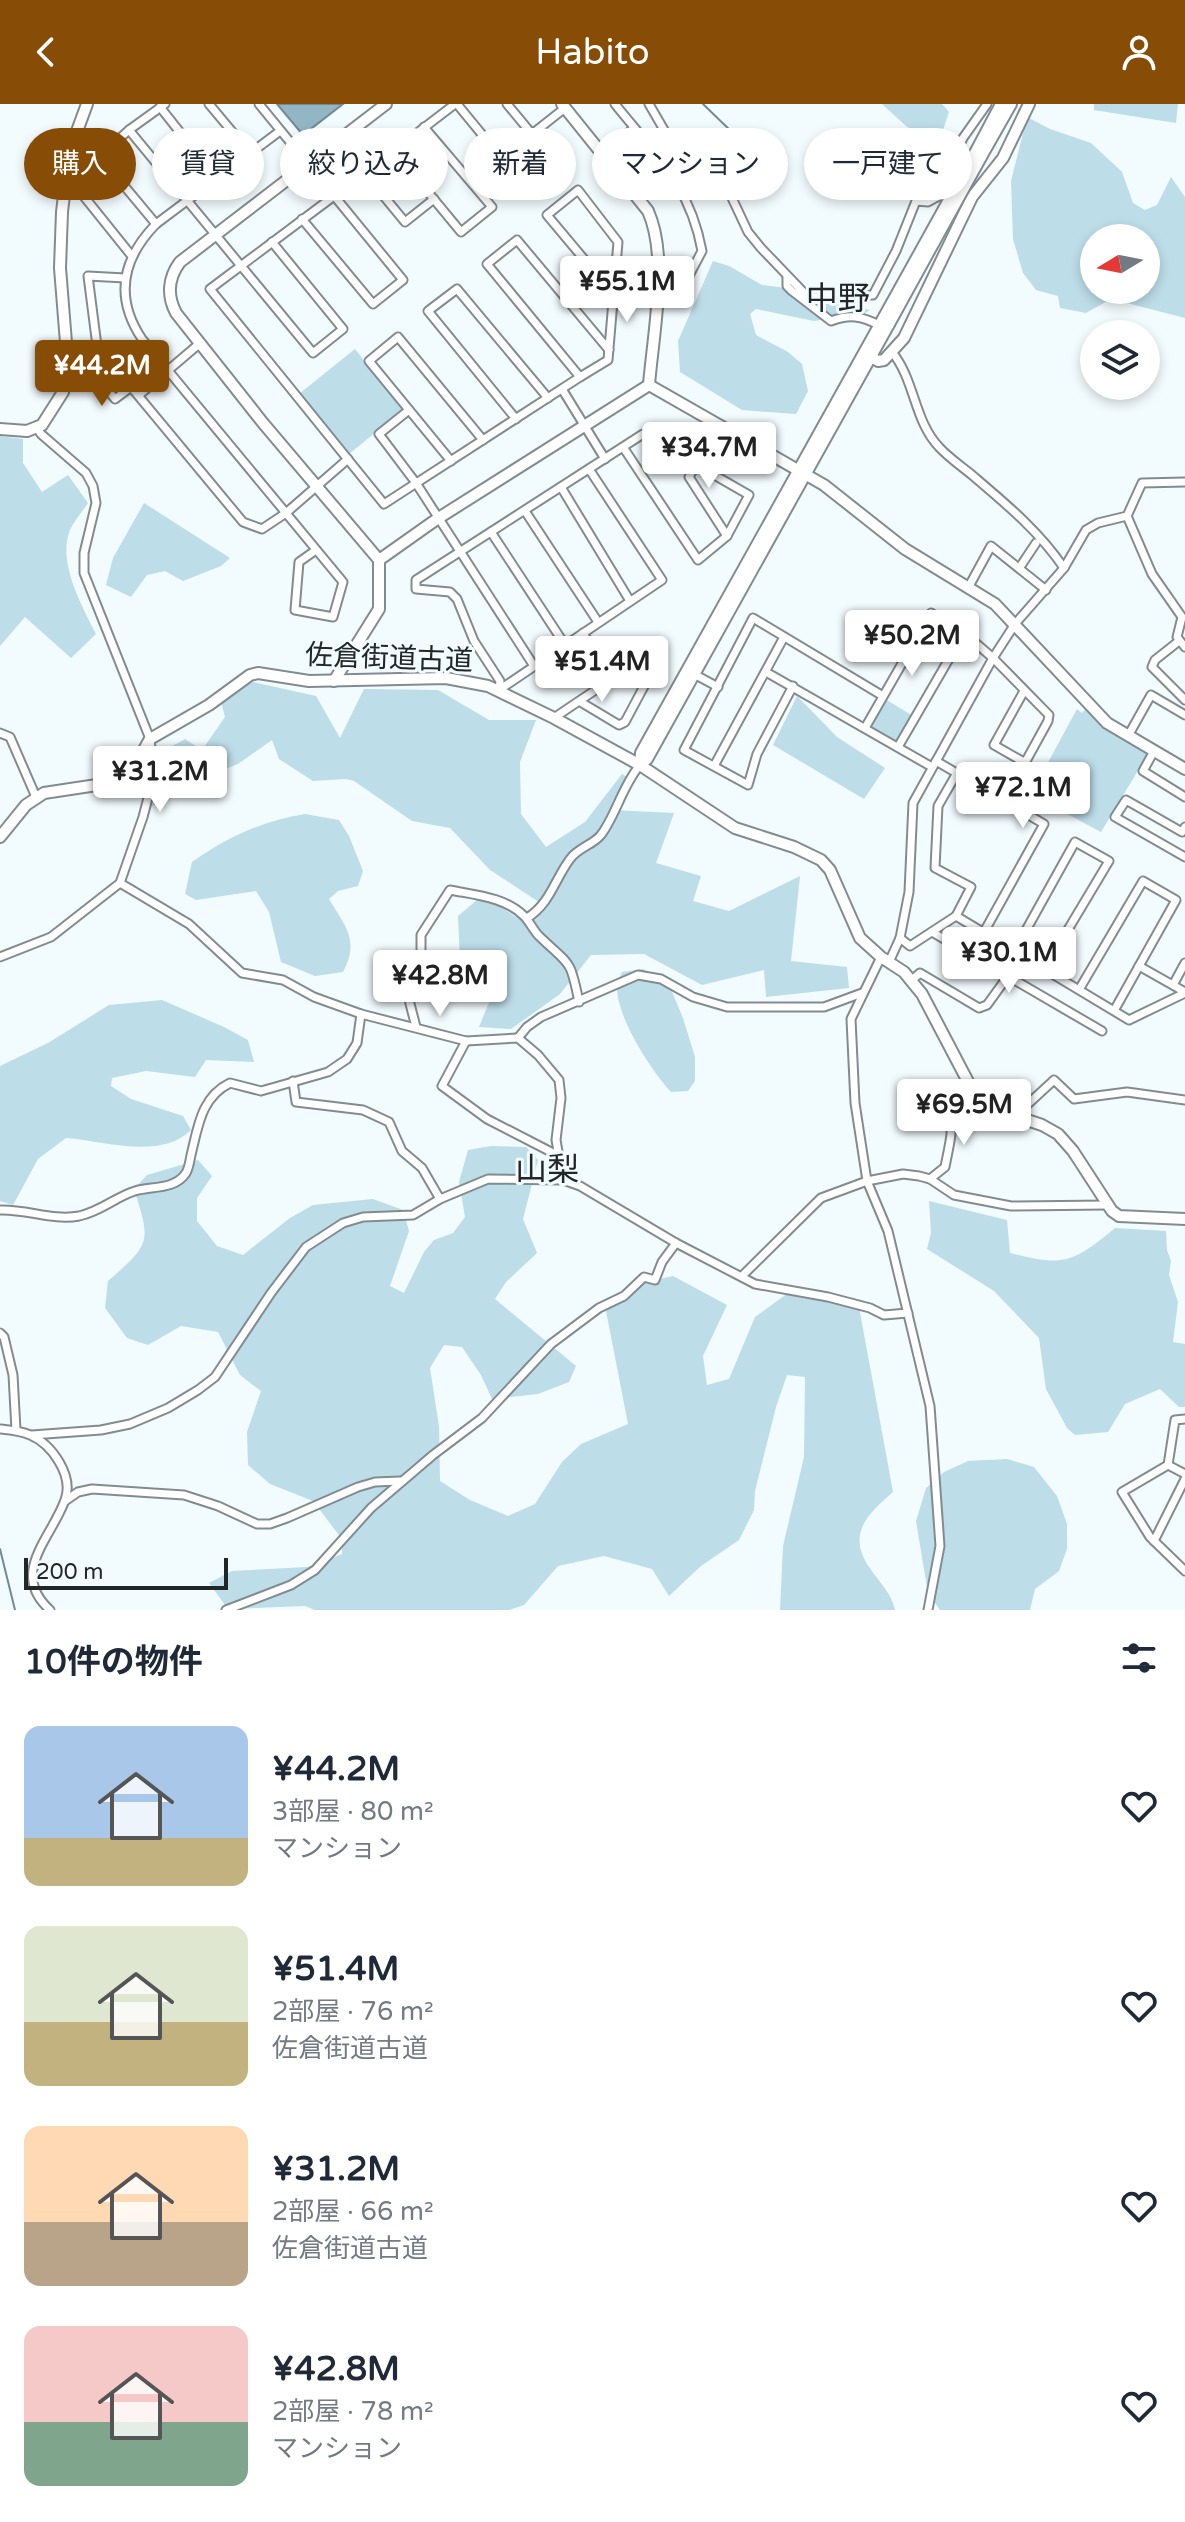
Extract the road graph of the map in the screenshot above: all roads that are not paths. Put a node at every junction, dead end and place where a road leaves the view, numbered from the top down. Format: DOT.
graph roads {
  1 [pos="87,104"];
  2 [pos="209,104"];
  3 [pos="259,104"];
  4 [pos="386,104"];
  5 [pos="456,104"];
  6 [pos="507,104"];
  7 [pos="615,104"];
  8 [pos="649,104"];
  9 [pos="987,104"];
  10 [pos="1001,104"];
  11 [pos="1011,104"];
  12 [pos="1029,104"];
  13 [pos="162,105"];
  14 [pos="564,106"];
  15 [pos="424,127"];
  16 [pos="132,128"];
  17 [pos="179,128"];
  18 [pos="229,128"];
  19 [pos="354,128"];
  20 [pos="476,128"];
  21 [pos="527,128"];
  22 [pos="539,128"];
  23 [pos="634,128"];
  24 [pos="970,128"];
  25 [pos="280,131"];
  26 [pos="136,139"];
  27 [pos="592,140"];
  28 [pos="264,143"];
  29 [pos="448,155"];
  30 [pos="978,155"];
  31 [pos="280,185"];
  32 [pos="87,200"];
  33 [pos="136,200"];
  34 [pos="190,200"];
  35 [pos="328,200"];
  36 [pos="337,200"];
  37 [pos="387,200"];
  38 [pos="433,200"];
  39 [pos="435,200"];
  40 [pos="639,200"];
  41 [pos="688,200"];
  42 [pos="932,200"];
  43 [pos="943,200"];
  44 [pos="187,202"];
  45 [pos="966,211"];
  46 [pos="302,219"];
  47 [pos="156,224"];
  48 [pos="215,235"];
  49 [pos="272,242"];
  50 [pos="131,255"];
  51 [pos="240,266"];
  52 [pos="787,277"];
  53 [pos="125,278"];
  54 [pos="614,295"];
  55 [pos="656,299"];
  56 [pos="884,322"];
  57 [pos="199,344"];
  58 [pos="609,350"];
  59 [pos="892,352"];
  60 [pos="871,357"];
  61 [pos="167,370"];
  62 [pos="66,374"];
  63 [pos="580,377"];
  64 [pos="649,385"];
  65 [pos="131,387"];
  66 [pos="562,389"];
  67 [pos="139,395"];
  68 [pos="548,398"];
  69 [pos="409,410"];
  70 [pos="516,419"];
  71 [pos="583,425"];
  72 [pos="718,426"];
  73 [pos="37,428"];
  74 [pos="0,429"];
  75 [pos="483,440"];
  76 [pos="623,447"];
  77 [pos="348,459"];
  78 [pos="605,459"];
  79 [pos="451,461"];
  80 [pos="696,465"];
  81 [pos="589,469"];
  82 [pos="802,472"];
  83 [pos="1185,482"];
  84 [pos="416,483"];
  85 [pos="315,487"];
  86 [pos="561,487"];
  87 [pos="525,511"];
  88 [pos="286,513"];
  89 [pos="1127,516"];
  90 [pos="437,519"];
  91 [pos="491,532"];
  92 [pos="727,536"];
  93 [pos="1036,543"];
  94 [pos="316,550"];
  95 [pos="460,552"];
  96 [pos="379,560"];
  97 [pos="1020,567"];
  98 [pos="1064,568"];
  99 [pos="968,588"];
  100 [pos="1046,590"];
  101 [pos="630,601"];
  102 [pos="598,622"];
  103 [pos="1015,624"];
  104 [pos="583,633"];
  105 [pos="964,633"];
  106 [pos="784,637"];
  107 [pos="1182,644"];
  108 [pos="565,645"];
  109 [pos="993,658"];
  110 [pos="534,666"];
  111 [pos="766,672"];
  112 [pos="694,674"];
  113 [pos="612,679"];
  114 [pos="334,681"];
  115 [pos="793,686"];
  116 [pos="718,687"];
  117 [pos="499,690"];
  118 [pos="1024,691"];
  119 [pos="883,696"];
  120 [pos="579,701"];
  121 [pos="1185,701"];
  122 [pos="1182,713"];
  123 [pos="554,718"];
  124 [pos="865,728"];
  125 [pos="0,733"];
  126 [pos="1128,736"];
  127 [pos="150,739"];
  128 [pos="898,747"];
  129 [pos="1154,751"];
  130 [pos="934,764"];
  131 [pos="640,765"];
  132 [pos="714,766"];
  133 [pos="1185,769"];
  134 [pos="957,773"];
  135 [pos="912,782"];
  136 [pos="921,787"];
  137 [pos="36,797"];
  138 [pos="1185,797"];
  139 [pos="1185,827"];
  140 [pos="0,837"];
  141 [pos="1185,857"];
  142 [pos="120,883"];
  143 [pos="956,916"];
  144 [pos="527,918"];
  145 [pos="932,932"];
  146 [pos="984,932"];
  147 [pos="900,938"];
  148 [pos="1015,950"];
  149 [pos="0,957"];
  150 [pos="885,960"];
  151 [pos="1185,963"];
  152 [pos="1139,966"];
  153 [pos="1045,968"];
  154 [pos="1004,974"];
  155 [pos="912,980"];
  156 [pos="1173,985"];
  157 [pos="1080,988"];
  158 [pos="862,993"];
  159 [pos="1185,993"];
  160 [pos="579,1002"];
  161 [pos="1115,1009"];
  162 [pos="361,1014"];
  163 [pos="416,1027"];
  164 [pos="1102,1031"];
  165 [pos="518,1038"];
  166 [pos="466,1041"];
  167 [pos="293,1081"];
  168 [pos="969,1088"];
  169 [pos="1185,1100"];
  170 [pos="1014,1117"];
  171 [pos="557,1155"];
  172 [pos="930,1179"];
  173 [pos="563,1180"];
  174 [pos="867,1181"];
  175 [pos="440,1199"];
  176 [pos="1107,1205"];
  177 [pos="0,1210"];
  178 [pos="1185,1219"];
  179 [pos="676,1243"];
  180 [pos="742,1276"];
  181 [pos="908,1313"];
  182 [pos="0,1333"];
  183 [pos="1185,1419"];
  184 [pos="0,1429"];
  185 [pos="16,1430"];
  186 [pos="32,1435"];
  187 [pos="1168,1465"];
  188 [pos="1185,1477"];
  189 [pos="402,1481"];
  190 [pos="65,1501"];
  191 [pos="1154,1541"];
  192 [pos="1185,1569"];
  193 [pos="50,1610"];
  194 [pos="226,1610"];
  195 [pos="928,1610"];
  1 -- 62 [label="street"];
  2 -- 18 [label="street"];
  3 -- 25 [label="street"];
  4 -- 19 [label="street"];
  5 -- 15 [label="street"];
  5 -- 20 [label="street"];
  6 -- 21 [label="street"];
  7 -- 23 [label="street"];
  8 -- 52 [label="street"];
  9 -- 24 [label="street"];
  10 -- 30 [label="street"];
  11 -- 30 [label="street"];
  12 -- 45 [label="street"];
  13 -- 16 [label="street"];
  13 -- 17 [label="street"];
  14 -- 22 [label="street"];
  14 -- 27 [label="street"];
  25 -- 28 [label="street"];
  26 -- 44 [label="street"];
  29 -- 39 [label="street"];
  30 -- 56 [label="street, bridge"];
  31 -- 48 [label="street"];
  32 -- 50 [label="street"];
  33 -- 47 [label="street"];
  34 -- 44 [label="street"];
  35 -- 46 [label="street"];
  36 -- 46 [label="street"];
  37 -- 38 [label="street"];
  40 -- 55 [label="street"];
  41 -- 55 [label="street"];
  42 -- 52 [label="street"];
  43 -- 45 [label="street"];
  44 -- 47 [label="street"];
  44 -- 48 [label="street"];
  45 -- 59 [label="street"];
  46 -- 49 [label="street"];
  47 -- 50 [label="street"];
  48 -- 51 [label="street"];
  48 -- 57 [label="street"];
  49 -- 51 [label="street"];
  49 -- 51 [label="street"];
  50 -- 53 [label="street"];
  51 -- 77 [label="street"];
  52 -- 56 [label="street"];
  53 -- 61 [label="street"];
  53 -- 65 [label="street"];
  54 -- 54 [label="street"];
  54 -- 55 [label="street"];
  54 -- 58 [label="street"];
  55 -- 64 [label="street"];
  56 -- 60 [label="street"];
  56 -- 82 [label="street"];
  57 -- 61 [label="street"];
  57 -- 85 [label="street"];
  58 -- 63 [label="street"];
  58 -- 63 [label="street"];
  59 -- 60 [label="street"];
  59 -- 98 [label="street"];
  60 -- 82 [label="street"];
  61 -- 67 [label="street"];
  61 -- 88 [label="street"];
  62 -- 65 [label="street"];
  62 -- 73 [label="street"];
  63 -- 66 [label="street"];
  64 -- 71 [label="street"];
  64 -- 72 [label="street"];
  65 -- 67 [label="street"];
  66 -- 68 [label="street"];
  66 -- 71 [label="street"];
  67 -- 88 [label="street"];
  68 -- 70 [label="street"];
  68 -- 70 [label="street"];
  69 -- 75 [label="street"];
  69 -- 79 [label="street"];
  69 -- 84 [label="street"];
  70 -- 75 [label="street"];
  71 -- 78 [label="street"];
  71 -- 90 [label="street"];
  72 -- 80 [label="street"];
  72 -- 82 [label="street"];
  73 -- 74 [label="street"];
  73 -- 127 [label="street"];
  75 -- 79 [label="street"];
  76 -- 78 [label="street"];
  76 -- 80 [label="street"];
  76 -- 92 [label="street"];
  77 -- 84 [label="street"];
  77 -- 85 [label="street"];
  78 -- 81 [label="street"];
  79 -- 84 [label="street"];
  80 -- 92 [label="street"];
  80 -- 92 [label="street"];
  81 -- 86 [label="street"];
  81 -- 101 [label="street"];
  82 -- 99 [label="street"];
  82 -- 112 [label="street"];
  82 -- 131 [label="street"];
  83 -- 89 [label="street"];
  84 -- 90 [label="street"];
  85 -- 88 [label="street"];
  85 -- 96 [label="street"];
  86 -- 87 [label="street"];
  86 -- 101 [label="street"];
  87 -- 91 [label="street"];
  87 -- 102 [label="street"];
  88 -- 94 [label="street"];
  89 -- 98 [label="street"];
  89 -- 107 [label="street"];
  90 -- 95 [label="street"];
  90 -- 96 [label="street"];
  91 -- 95 [label="street"];
  91 -- 108 [label="street"];
  93 -- 97 [label="street"];
  94 -- 94 [label="street"];
  95 -- 110 [label="street"];
  95 -- 117 [label="street"];
  96 -- 114 [label="street"];
  97 -- 99 [label="street"];
  97 -- 100 [label="street"];
  98 -- 100 [label="street"];
  99 -- 103 [label="street"];
  100 -- 103 [label="street"];
  101 -- 102 [label="street"];
  102 -- 104 [label="street"];
  103 -- 109 [label="street"];
  103 -- 126 [label="street"];
  104 -- 108 [label="street"];
  104 -- 113 [label="street"];
  105 -- 109 [label="street"];
  105 -- 119 [label="street"];
  105 -- 128 [label="street"];
  106 -- 111 [label="street"];
  106 -- 116 [label="street"];
  106 -- 119 [label="street"];
  107 -- 121 [label="street"];
  108 -- 110 [label="street"];
  109 -- 118 [label="street"];
  109 -- 130 [label="street"];
  110 -- 117 [label="street"];
  111 -- 115 [label="street"];
  111 -- 132 [label="street"];
  112 -- 116 [label="street"];
  112 -- 131 [label="street"];
  113 -- 120 [label="street"];
  113 -- 120 [label="street"];
  114 -- 117 [label="street, 佐倉街道古道"];
  114 -- 127 [label="street, 佐倉街道古道"];
  115 -- 124 [label="street"];
  115 -- 132 [label="street"];
  116 -- 132 [label="street"];
  117 -- 123 [label="street, 佐倉街道古道"];
  118 -- 118 [label="street"];
  119 -- 124 [label="street"];
  120 -- 123 [label="street"];
  121 -- 122 [label="street"];
  122 -- 126 [label="street"];
  123 -- 131 [label="street, 佐倉街道古道"];
  124 -- 128 [label="street"];
  125 -- 137 [label="street"];
  126 -- 129 [label="street"];
  127 -- 137 [label="street, 佐倉街道古道"];
  127 -- 142 [label="street"];
  128 -- 130 [label="street"];
  129 -- 133 [label="street"];
  129 -- 138 [label="street"];
  130 -- 134 [label="street"];
  130 -- 136 [label="street"];
  131 -- 144 [label="street"];
  131 -- 150 [label="street, 佐倉街道古道"];
  134 -- 143 [label="street"];
  134 -- 146 [label="street"];
  135 -- 136 [label="street"];
  136 -- 147 [label="street"];
  137 -- 140 [label="street"];
  139 -- 141 [label="street"];
  142 -- 149 [label="street"];
  142 -- 162 [label="street"];
  143 -- 145 [label="street"];
  143 -- 146 [label="street"];
  144 -- 160 [label="street"];
  144 -- 163 [label="street"];
  145 -- 147 [label="street"];
  145 -- 154 [label="street"];
  146 -- 148 [label="street"];
  147 -- 150 [label="street"];
  148 -- 153 [label="street"];
  148 -- 153 [label="street"];
  148 -- 154 [label="street"];
  150 -- 155 [label="street, 佐倉街道古道"];
  150 -- 158 [label="street"];
  151 -- 156 [label="street"];
  152 -- 156 [label="street"];
  152 -- 157 [label="street"];
  152 -- 161 [label="street"];
  153 -- 157 [label="street"];
  154 -- 155 [label="street"];
  154 -- 164 [label="street"];
  155 -- 168 [label="street, 佐倉街道古道"];
  156 -- 159 [label="street"];
  157 -- 161 [label="street"];
  158 -- 160 [label="street"];
  158 -- 174 [label="street"];
  159 -- 161 [label="street"];
  160 -- 165 [label="street"];
  162 -- 163 [label="street"];
  162 -- 167 [label="street"];
  163 -- 166 [label="street"];
  165 -- 166 [label="street"];
  165 -- 171 [label="street"];
  166 -- 171 [label="street"];
  167 -- 175 [label="street"];
  167 -- 177 [label="street"];
  168 -- 170 [label="street, 佐倉街道古道"];
  168 -- 172 [label="street"];
  169 -- 170 [label="street"];
  170 -- 176 [label="street, 佐倉街道古道"];
  171 -- 173 [label="street"];
  172 -- 174 [label="street"];
  172 -- 176 [label="street"];
  173 -- 175 [label="street"];
  173 -- 179 [label="street"];
  174 -- 180 [label="street"];
  174 -- 181 [label="street"];
  175 -- 186 [label="street"];
  176 -- 178 [label="street"];
  179 -- 180 [label="street"];
  179 -- 189 [label="street"];
  180 -- 181 [label="street"];
  181 -- 195 [label="street"];
  182 -- 185 [label="street"];
  183 -- 187 [label="street"];
  184 -- 185 [label="street"];
  185 -- 186 [label="street"];
  186 -- 190 [label="street"];
  187 -- 188 [label="street"];
  187 -- 191 [label="street"];
  188 -- 191 [label="street"];
  189 -- 190 [label="street"];
  189 -- 194 [label="street"];
  190 -- 193 [label="street"];
  191 -- 192 [label="street"];
}
